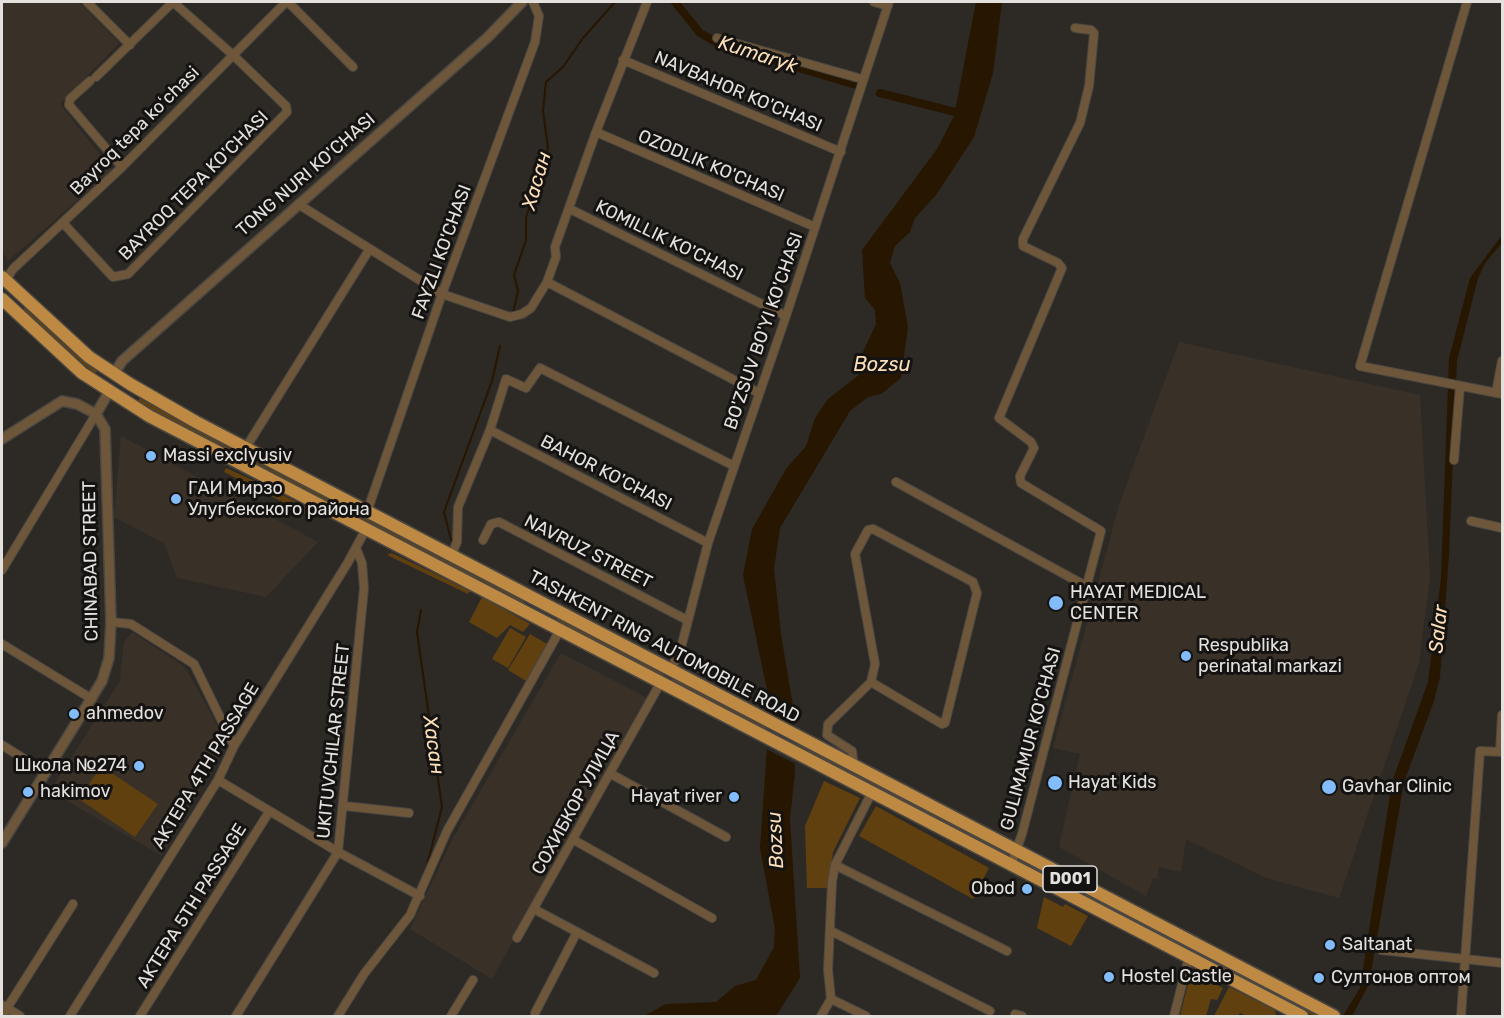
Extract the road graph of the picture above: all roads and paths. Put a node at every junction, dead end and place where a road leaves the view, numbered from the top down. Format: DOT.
graph roads {
  1 [pos="87,2"];
  2 [pos="173,2"];
  3 [pos="287,2"];
  4 [pos="522,2"];
  5 [pos="533,2"];
  6 [pos="647,2"];
  7 [pos="874,2"];
  8 [pos="1467,2"];
  9 [pos="888,4"];
  10 [pos="1075,28"];
  11 [pos="717,38"];
  12 [pos="130,45"];
  13 [pos="233,55"];
  14 [pos="623,60"];
  15 [pos="353,67"];
  16 [pos="862,79"];
  17 [pos="596,132"];
  18 [pos="841,152"];
  19 [pos="122,167"];
  20 [pos="298,204"];
  21 [pos="570,209"];
  22 [pos="63,223"];
  23 [pos="815,227"];
  24 [pos="369,250"];
  25 [pos="3,279"];
  26 [pos="547,282"];
  27 [pos="442,294"];
  28 [pos="2,299"];
  29 [pos="786,316"];
  30 [pos="1503,361"];
  31 [pos="114,374"];
  32 [pos="1460,387"];
  33 [pos="109,392"];
  34 [pos="759,393"];
  35 [pos="1499,394"];
  36 [pos="96,414"];
  37 [pos="490,430"];
  38 [pos="2,439"];
  39 [pos="245,449"];
  40 [pos="1454,460"];
  41 [pos="734,466"];
  42 [pos="896,482"];
  43 [pos="367,512"];
  44 [pos="1471,521"];
  45 [pos="1503,528"];
  46 [pos="366,529"];
  47 [pos="483,540"];
  48 [pos="708,543"];
  49 [pos="356,548"];
  50 [pos="451,556"];
  51 [pos="2,570"];
  52 [pos="1086,586"];
  53 [pos="546,605"];
  54 [pos="539,619"];
  55 [pos="687,620"];
  56 [pos="111,622"];
  57 [pos="560,630"];
  58 [pos="2,644"];
  59 [pos="671,670"];
  60 [pos="661,682"];
  61 [pos="871,682"];
  62 [pos="92,699"];
  63 [pos="1503,715"];
  64 [pos="2,746"];
  65 [pos="234,747"];
  66 [pos="1502,752"];
  67 [pos="854,767"];
  68 [pos="45,772"];
  69 [pos="610,774"];
  70 [pos="218,780"];
  71 [pos="872,792"];
  72 [pos="345,807"];
  73 [pos="270,812"];
  74 [pos="410,813"];
  75 [pos="726,837"];
  76 [pos="574,840"];
  77 [pos="2,843"];
  78 [pos="1016,851"];
  79 [pos="338,852"];
  80 [pos="835,865"];
  81 [pos="1011,865"];
  82 [pos="420,896"];
  83 [pos="73,904"];
  84 [pos="534,909"];
  85 [pos="712,918"];
  86 [pos="831,931"];
  87 [pos="577,932"];
  88 [pos="517,939"];
  89 [pos="1381,950"];
  90 [pos="1006,951"];
  91 [pos="1189,957"];
  92 [pos="1465,959"];
  93 [pos="1503,963"];
  94 [pos="654,973"];
  95 [pos="473,980"];
  96 [pos="831,999"];
  97 [pos="4,1006"];
  98 [pos="990,1011"];
  99 [pos="535,1013"];
  100 [pos="1288,1013"];
  101 [pos="2,1016"];
  102 [pos="1333,1016"];
  103 [pos="21,1017"];
  104 [pos="70,1017"];
  105 [pos="140,1017"];
  106 [pos="236,1017"];
  107 [pos="338,1017"];
  108 [pos="451,1017"];
  109 [pos="821,1017"];
  110 [pos="866,1017"];
  111 [pos="1174,1017"];
  112 [pos="1302,1017"];
  113 [pos="1461,1017"];
  1 -- 12 [label="street"];
  2 -- 12 [label="street"];
  2 -- 13 [label="street"];
  3 -- 13 [label="street, Bayroq tepa koʻchasi"];
  3 -- 15 [label="street"];
  4 -- 20 [label="street, TONG NURI KO'CHASI"];
  5 -- 27 [label="street, FAYZLI KO'CHASI"];
  6 -- 14 [label="street"];
  7 -- 9 [label="street"];
  8 -- 32 [label="street"];
  9 -- 16 [label="street, BO'ZSUV BO'YI KO'CHASI"];
  10 -- 52 [label="street, GULIMAMUR KO'CHASI"];
  11 -- 16 [label="street"];
  12 -- 19 [label="street"];
  13 -- 19 [label="street, Bayroq tepa koʻchasi"];
  13 -- 22 [label="street, BAYROQ TEPA KO'CHASI"];
  14 -- 17 [label="street"];
  14 -- 18 [label="street, NAVBAHOR KO'CHASI"];
  16 -- 18 [label="street, BO'ZSUV BO'YI KO'CHASI"];
  17 -- 21 [label="street"];
  17 -- 23 [label="street, OZODLIK KO'CHASI"];
  18 -- 23 [label="street, BO'ZSUV BO'YI KO'CHASI"];
  19 -- 22 [label="street, Bayroq tepa koʻchasi"];
  20 -- 24 [label="street"];
  20 -- 31 [label="street, TONG NURI KO'CHASI"];
  21 -- 26 [label="street"];
  21 -- 29 [label="street, KOMILLIK KO'CHASI"];
  22 -- 25 [label="street, Bayroq tepa koʻchasi"];
  23 -- 29 [label="street, BO'ZSUV BO'YI KO'CHASI"];
  24 -- 27 [label="street"];
  24 -- 39 [label="street"];
  25 -- 31 [label="highway, TASHKENT RING AUTOMOBILE ROAD / D001"];
  26 -- 27 [label="street"];
  26 -- 34 [label="street"];
  27 -- 43 [label="street, FAYZLI KO'CHASI"];
  28 -- 33 [label="highway, TASHKENT RING AUTOMOBILE ROAD / D001"];
  29 -- 34 [label="street, BO'ZSUV BO'YI KO'CHASI"];
  30 -- 35 [label="street"];
  31 -- 33 [label="highway"];
  31 -- 39 [label="highway, TASHKENT RING AUTOMOBILE ROAD / D001"];
  32 -- 35 [label="street"];
  32 -- 40 [label="street"];
  33 -- 36 [label="street"];
  33 -- 46 [label="highway, TASHKENT RING AUTOMOBILE ROAD / D001"];
  34 -- 41 [label="street, BO'ZSUV BO'YI KO'CHASI"];
  36 -- 38 [label="street"];
  36 -- 51 [label="street"];
  36 -- 56 [label="street, CHINABAD STREET"];
  37 -- 41 [label="street"];
  37 -- 48 [label="street, BAHOR KO'CHASI"];
  37 -- 50 [label="street"];
  39 -- 43 [label="highway, TASHKENT RING AUTOMOBILE ROAD / D001"];
  41 -- 48 [label="street, BO'ZSUV BO'YI KO'CHASI"];
  42 -- 52 [label="street"];
  43 -- 50 [label="highway, TASHKENT RING AUTOMOBILE ROAD / D001"];
  44 -- 45 [label="street"];
  46 -- 49 [label="street, AKTEPA 4TH PASSAGE"];
  46 -- 54 [label="highway, TASHKENT RING AUTOMOBILE ROAD / D001"];
  47 -- 55 [label="street, NAVRUZ STREET"];
  48 -- 55 [label="street, BO'ZSUV BO'YI KO'CHASI"];
  49 -- 65 [label="street, AKTEPA 4TH PASSAGE"];
  49 -- 72 [label="street, UKITUVCHILAR STREET"];
  50 -- 53 [label="highway, TASHKENT RING AUTOMOBILE ROAD / D001"];
  52 -- 78 [label="street, GULIMAMUR KO'CHASI"];
  53 -- 54 [label="highway"];
  53 -- 59 [label="highway, TASHKENT RING AUTOMOBILE ROAD / D001"];
  54 -- 57 [label="highway, TASHKENT RING AUTOMOBILE ROAD / D001"];
  55 -- 59 [label="street, BO'ZSUV BO'YI KO'CHASI"];
  56 -- 62 [label="street, CHINABAD STREET"];
  56 -- 65 [label="street"];
  57 -- 60 [label="highway, TASHKENT RING AUTOMOBILE ROAD / D001"];
  57 -- 82 [label="street"];
  58 -- 62 [label="street"];
  59 -- 67 [label="highway, TASHKENT RING AUTOMOBILE ROAD / D001"];
  60 -- 69 [label="street, СОХИБКОР УЛИЦА"];
  60 -- 71 [label="highway, TASHKENT RING AUTOMOBILE ROAD / D001"];
  61 -- 61 [label="street"];
  61 -- 67 [label="street"];
  62 -- 68 [label="street, CHINABAD STREET"];
  63 -- 66 [label="street"];
  64 -- 68 [label="street"];
  65 -- 70 [label="street, AKTEPA 4TH PASSAGE"];
  66 -- 92 [label="street"];
  67 -- 78 [label="highway, TASHKENT RING AUTOMOBILE ROAD / D001"];
  68 -- 77 [label="street, CHINABAD STREET"];
  69 -- 75 [label="street"];
  69 -- 76 [label="street, СОХИБКОР УЛИЦА"];
  70 -- 73 [label="street"];
  70 -- 104 [label="street, AKTEPA 4TH PASSAGE"];
  71 -- 80 [label="street"];
  71 -- 81 [label="highway, TASHKENT RING AUTOMOBILE ROAD / D001"];
  72 -- 74 [label="street"];
  72 -- 79 [label="street, UKITUVCHILAR STREET"];
  73 -- 79 [label="street"];
  73 -- 105 [label="street, AKTEPA 5TH PASSAGE"];
  76 -- 84 [label="street, СОХИБКОР УЛИЦА"];
  76 -- 85 [label="street"];
  78 -- 81 [label="street, GULIMAMUR KO'CHASI"];
  78 -- 102 [label="highway, TASHKENT RING AUTOMOBILE ROAD / D001"];
  79 -- 82 [label="street"];
  79 -- 106 [label="street, UKITUVCHILAR STREET"];
  80 -- 86 [label="street"];
  80 -- 90 [label="street"];
  81 -- 91 [label="highway, TASHKENT RING AUTOMOBILE ROAD / D001"];
  82 -- 107 [label="street"];
  83 -- 97 [label="street"];
  84 -- 87 [label="street"];
  84 -- 88 [label="street, СОХИБКОР УЛИЦА"];
  86 -- 96 [label="street"];
  86 -- 98 [label="street"];
  87 -- 94 [label="street"];
  87 -- 99 [label="street"];
  89 -- 92 [label="street"];
  91 -- 100 [label="highway, TASHKENT RING AUTOMOBILE ROAD / D001"];
  91 -- 111 [label="street"];
  92 -- 93 [label="street"];
  92 -- 113 [label="street"];
  95 -- 108 [label="street"];
  96 -- 109 [label="street"];
  96 -- 110 [label="street"];
  97 -- 101 [label="street"];
  97 -- 103 [label="street"];
  100 -- 112 [label="highway, TASHKENT RING AUTOMOBILE ROAD / D001"];
}
